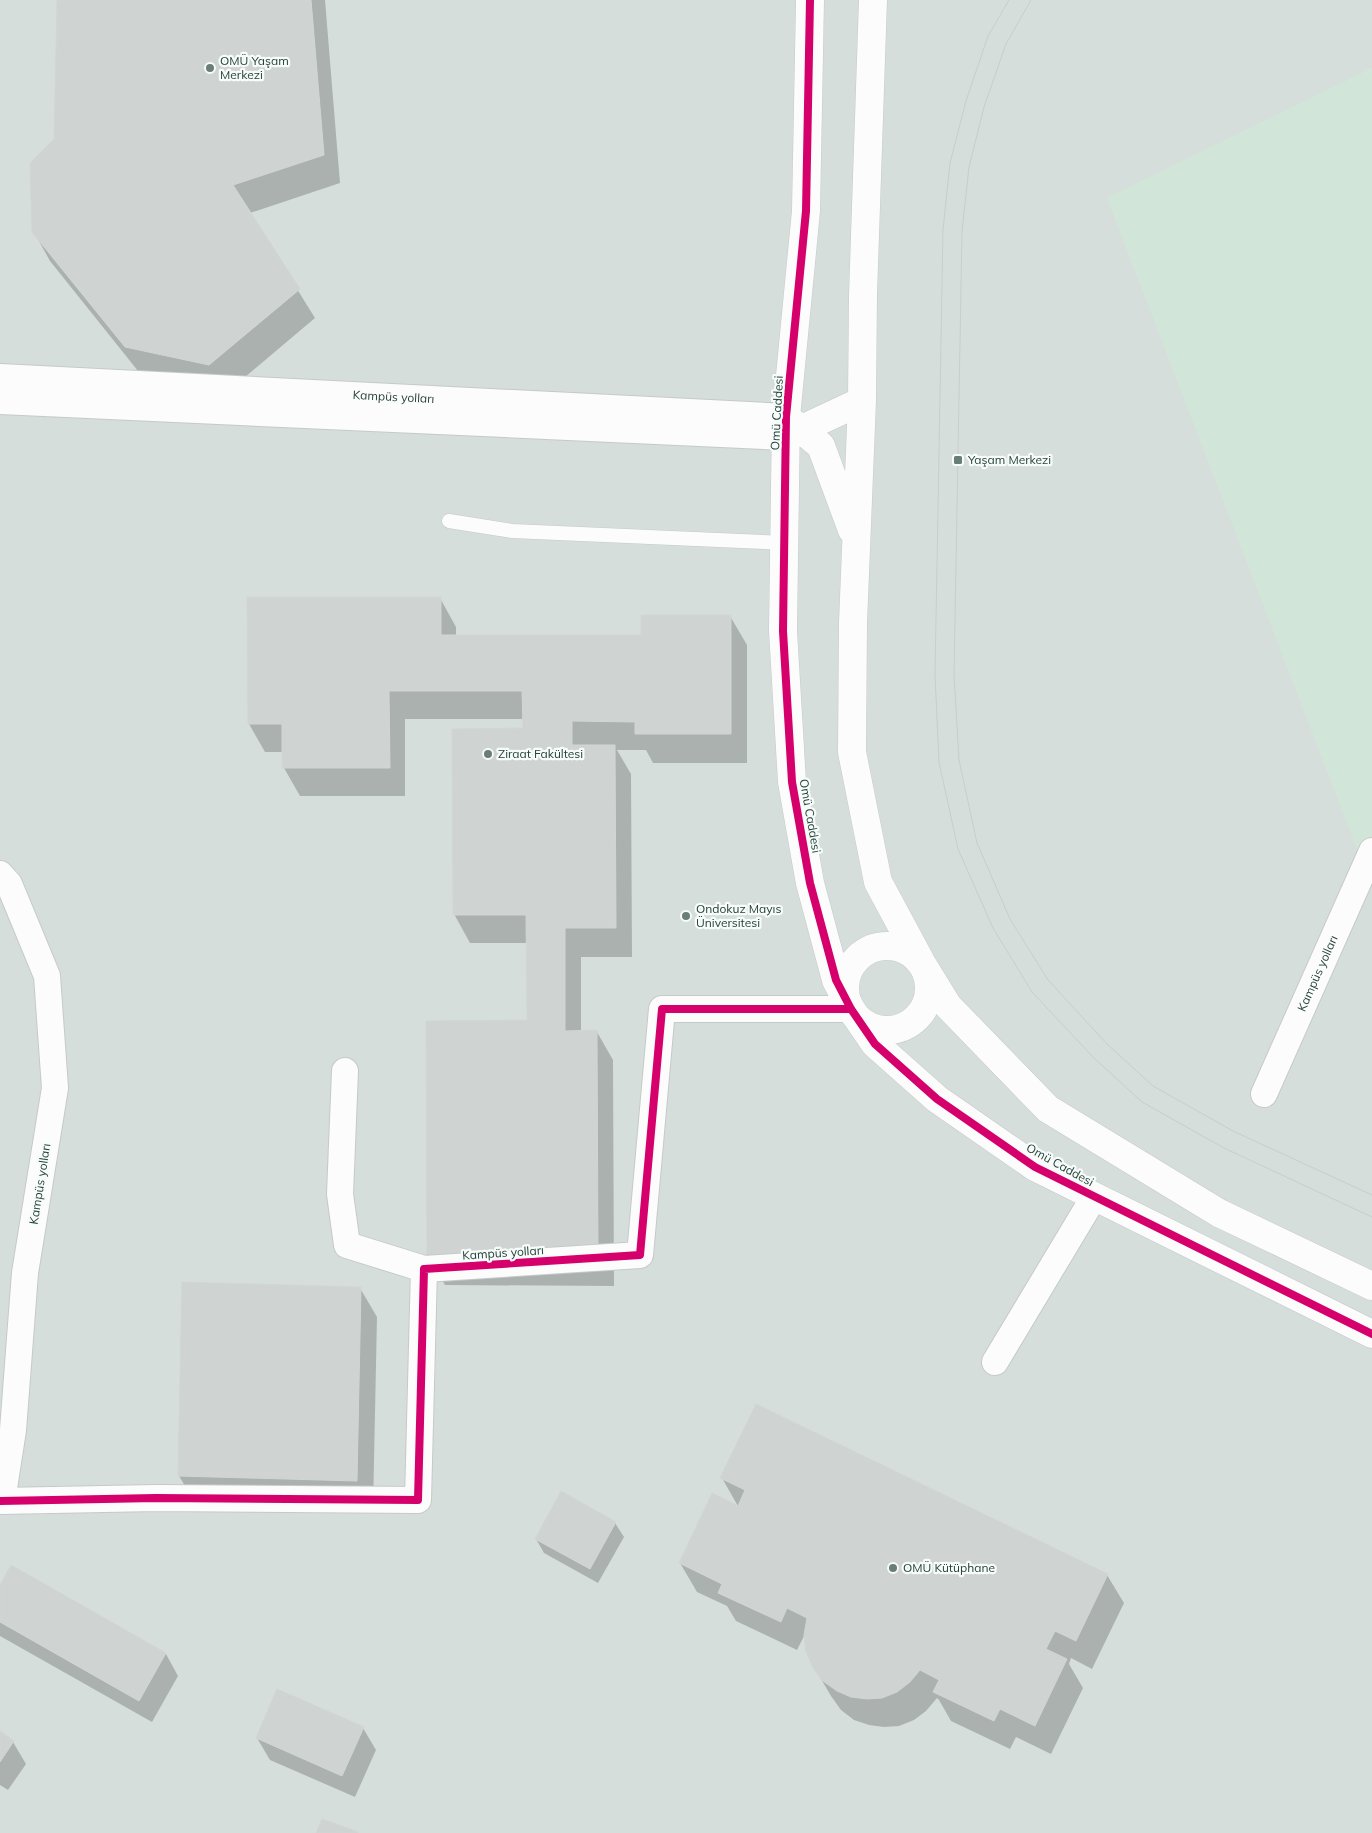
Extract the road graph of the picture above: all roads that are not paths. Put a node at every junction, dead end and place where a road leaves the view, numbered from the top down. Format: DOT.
graph roads {
  1 [pos="810,0"];
  2 [pos="873,0"];
  3 [pos="0,377"];
  4 [pos="0,401"];
  5 [pos="862,401"];
  6 [pos="791,428"];
  7 [pos="449,521"];
  8 [pos="784,543"];
  9 [pos="856,544"];
  10 [pos="1372,851"];
  11 [pos="0,874"];
  12 [pos="921,962"];
  13 [pos="851,1009"];
  14 [pos="346,1071"];
  15 [pos="1264,1094"];
  16 [pos="1094,1197"];
  17 [pos="424,1269"];
  18 [pos="1372,1286"];
  19 [pos="1372,1334"];
  20 [pos="995,1362"];
  21 [pos="1,1501"];
  1 -- 6 [label="street, Omü Caddesi"];
  2 -- 5 [label="street"];
  3 -- 6 [label="street, Kampüs yolları"];
  4 -- 6 [label="street"];
  5 -- 6 [label="street"];
  5 -- 9 [label="street"];
  6 -- 8 [label="street, Omü Caddesi"];
  6 -- 9 [label="street"];
  7 -- 8 [label="lane"];
  8 -- 13 [label="street, Omü Caddesi"];
  9 -- 12 [label="street"];
  10 -- 15 [label="street, Kampüs yolları"];
  11 -- 21 [label="street, Kampüs yolları"];
  12 -- 13 [label="street"];
  12 -- 13 [label="street"];
  12 -- 18 [label="street"];
  13 -- 16 [label="street, Omü Caddesi"];
  13 -- 17 [label="street, Kampüs yolları"];
  14 -- 17 [label="street"];
  16 -- 19 [label="street, Omü Caddesi"];
  16 -- 20 [label="street"];
  17 -- 21 [label="street"];
}
